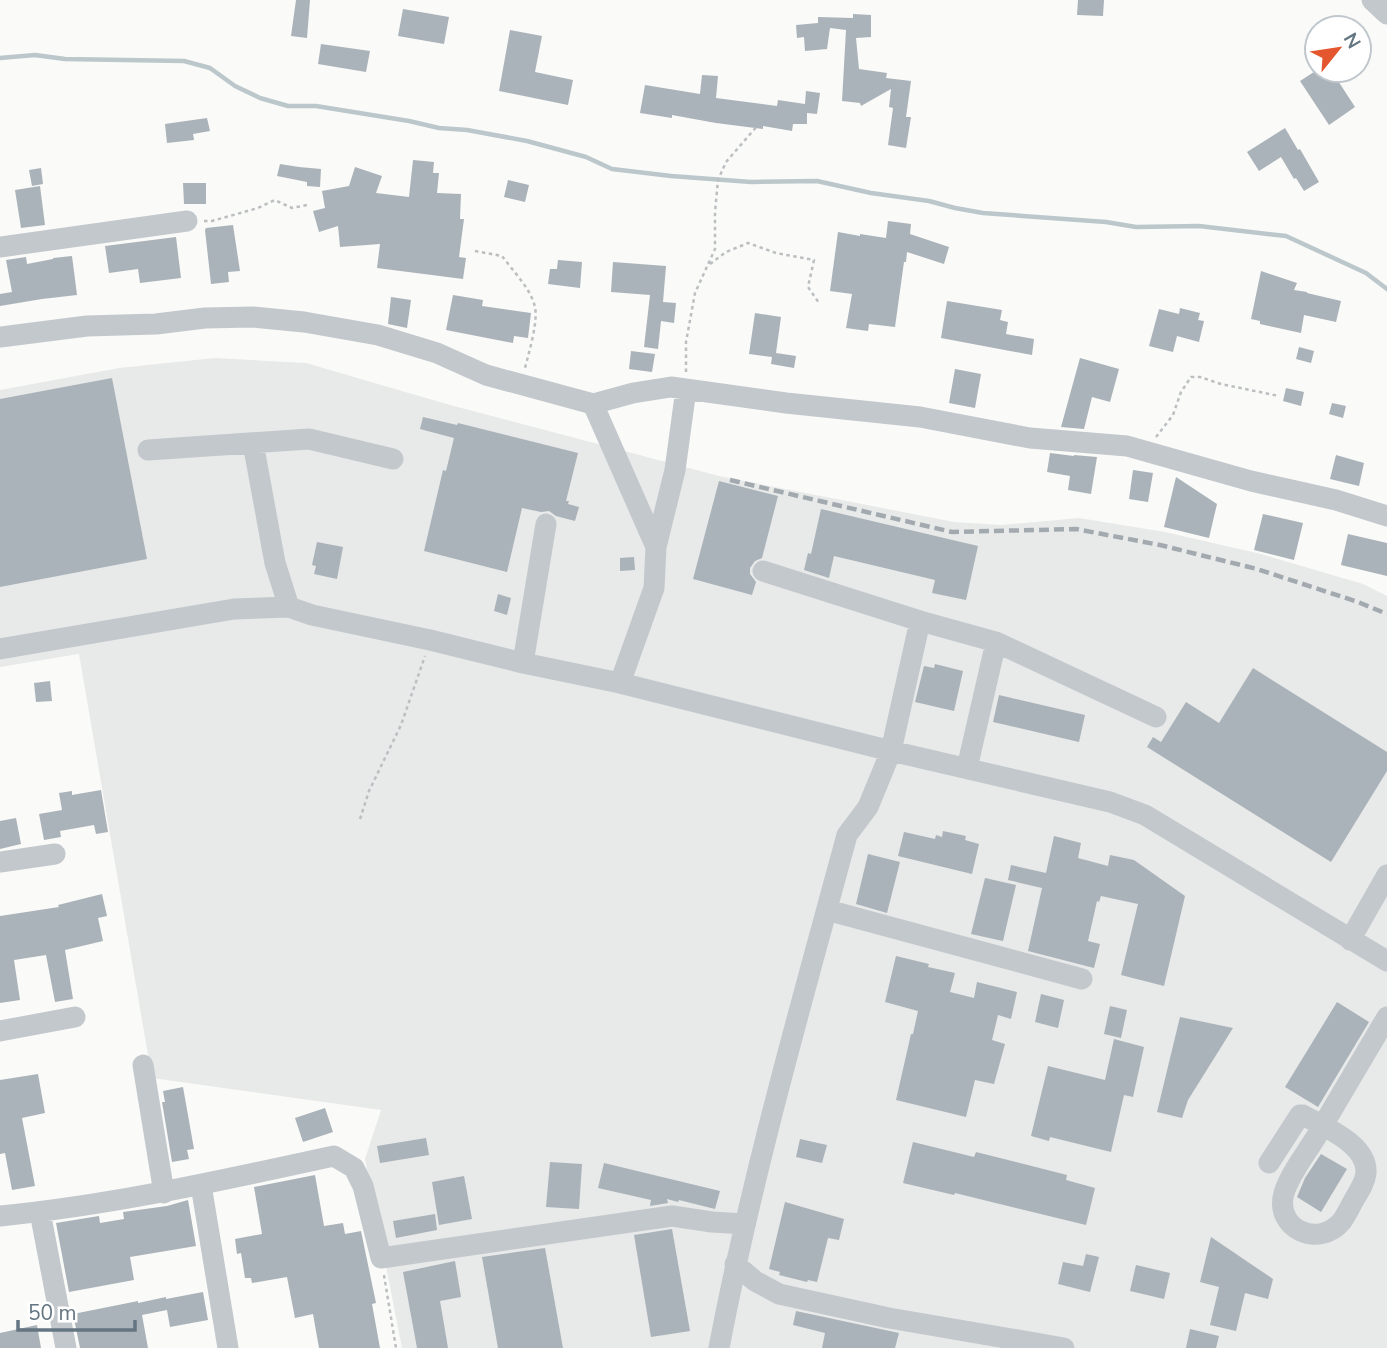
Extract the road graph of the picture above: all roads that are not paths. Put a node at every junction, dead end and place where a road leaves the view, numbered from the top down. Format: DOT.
graph roads {
  1 [pos="187,221"];
  2 [pos="0,247"];
  3 [pos="0,337"];
  4 [pos="686,389"];
  5 [pos="593,404"];
  6 [pos="253,443"];
  7 [pos="148,450"];
  8 [pos="393,459"];
  9 [pos="1387,516"];
  10 [pos="546,524"];
  11 [pos="656,547"];
  12 [pos="764,571"];
  13 [pos="289,607"];
  14 [pos="920,621"];
  15 [pos="996,642"];
  16 [pos="0,649"];
  17 [pos="523,663"];
  18 [pos="621,683"];
  19 [pos="1156,717"];
  20 [pos="891,751"];
  21 [pos="967,768"];
  22 [pos="55,854"];
  23 [pos="0,862"];
  24 [pos="1387,875"];
  25 [pos="827,910"];
  26 [pos="1350,940"];
  27 [pos="1387,961"];
  28 [pos="1082,979"];
  29 [pos="75,1017"];
  30 [pos="1387,1017"];
  31 [pos="0,1031"];
  32 [pos="142,1065"];
  33 [pos="1323,1126"];
  34 [pos="1269,1163"];
  35 [pos="201,1185"];
  36 [pos="163,1193"];
  37 [pos="40,1212"];
  38 [pos="0,1216"];
  39 [pos="746,1224"];
  40 [pos="735,1264"];
  41 [pos="65,1348"];
  42 [pos="228,1348"];
  43 [pos="719,1348"];
  44 [pos="1064,1348"];
  1 -- 2 [label="street"];
  3 -- 5 [label="street"];
  4 -- 5 [label="street"];
  4 -- 9 [label="street"];
  4 -- 11 [label="street"];
  5 -- 11 [label="street"];
  6 -- 7 [label="street"];
  6 -- 8 [label="street"];
  6 -- 13 [label="street"];
  10 -- 17 [label="street"];
  11 -- 18 [label="street"];
  12 -- 14 [label="street"];
  13 -- 16 [label="street"];
  13 -- 17 [label="street"];
  14 -- 15 [label="street"];
  14 -- 20 [label="street"];
  15 -- 19 [label="street"];
  15 -- 21 [label="street"];
  17 -- 18 [label="street"];
  18 -- 20 [label="street"];
  20 -- 21 [label="street"];
  20 -- 25 [label="street"];
  21 -- 26 [label="street"];
  22 -- 23 [label="street"];
  24 -- 26 [label="street"];
  25 -- 28 [label="street"];
  25 -- 39 [label="street"];
  26 -- 27 [label="street"];
  29 -- 31 [label="street"];
  30 -- 33 [label="street"];
  32 -- 36 [label="street"];
  33 -- 33 [label="street"];
  33 -- 34 [label="street"];
  35 -- 36 [label="street"];
  35 -- 39 [label="street"];
  35 -- 42 [label="street"];
  36 -- 37 [label="street"];
  37 -- 38 [label="street"];
  37 -- 41 [label="street"];
  39 -- 40 [label="street"];
  40 -- 43 [label="street"];
  40 -- 44 [label="street"];
}
